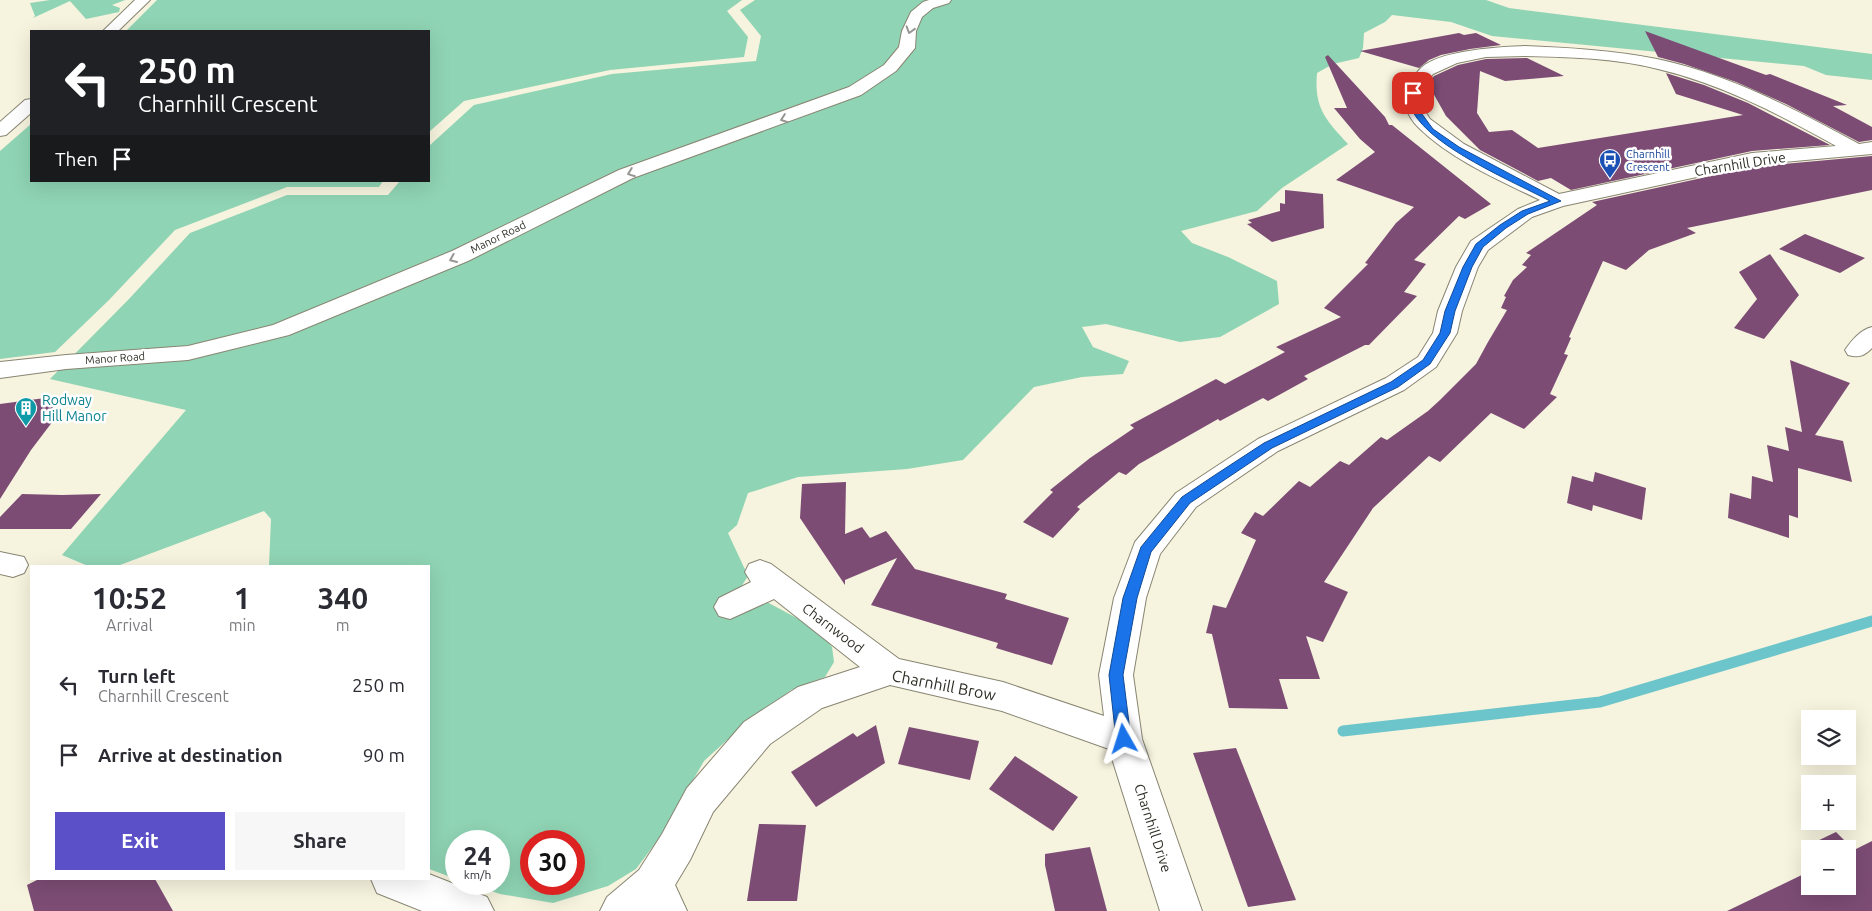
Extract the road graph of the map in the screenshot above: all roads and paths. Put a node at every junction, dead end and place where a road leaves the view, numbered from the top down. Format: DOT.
graph roads {
  1 [pos="143,0"];
  2 [pos="944,0"];
  3 [pos="111,30"];
  4 [pos="30,105"];
  5 [pos="0,131"];
  6 [pos="1864,149"];
  7 [pos="1557,201"];
  8 [pos="0,370"];
  9 [pos="730,606"];
  10 [pos="890,671"];
  11 [pos="1124,739"];
  12 [pos="394,880"];
  13 [pos="659,898"];
  14 [pos="473,911"];
  15 [pos="621,911"];
  16 [pos="1181,911"];
  1 -- 3 [label="street"];
  2 -- 8 [label="street, Manor Road, one-way"];
  4 -- 5 [label="street"];
  6 -- 7 [label="street, Charnhill Drive"];
  6 -- 7 [label="street"];
  7 -- 11 [label="street, Charnhill Drive"];
  9 -- 10 [label="street, Charnwood"];
  10 -- 11 [label="street, Charnhill Brow"];
  10 -- 13 [label="street, Charnhill Brow"];
  11 -- 16 [label="street, Charnhill Drive"];
  12 -- 14 [label="street"];
  13 -- 15 [label="street, Charnhill Brow"];
}
